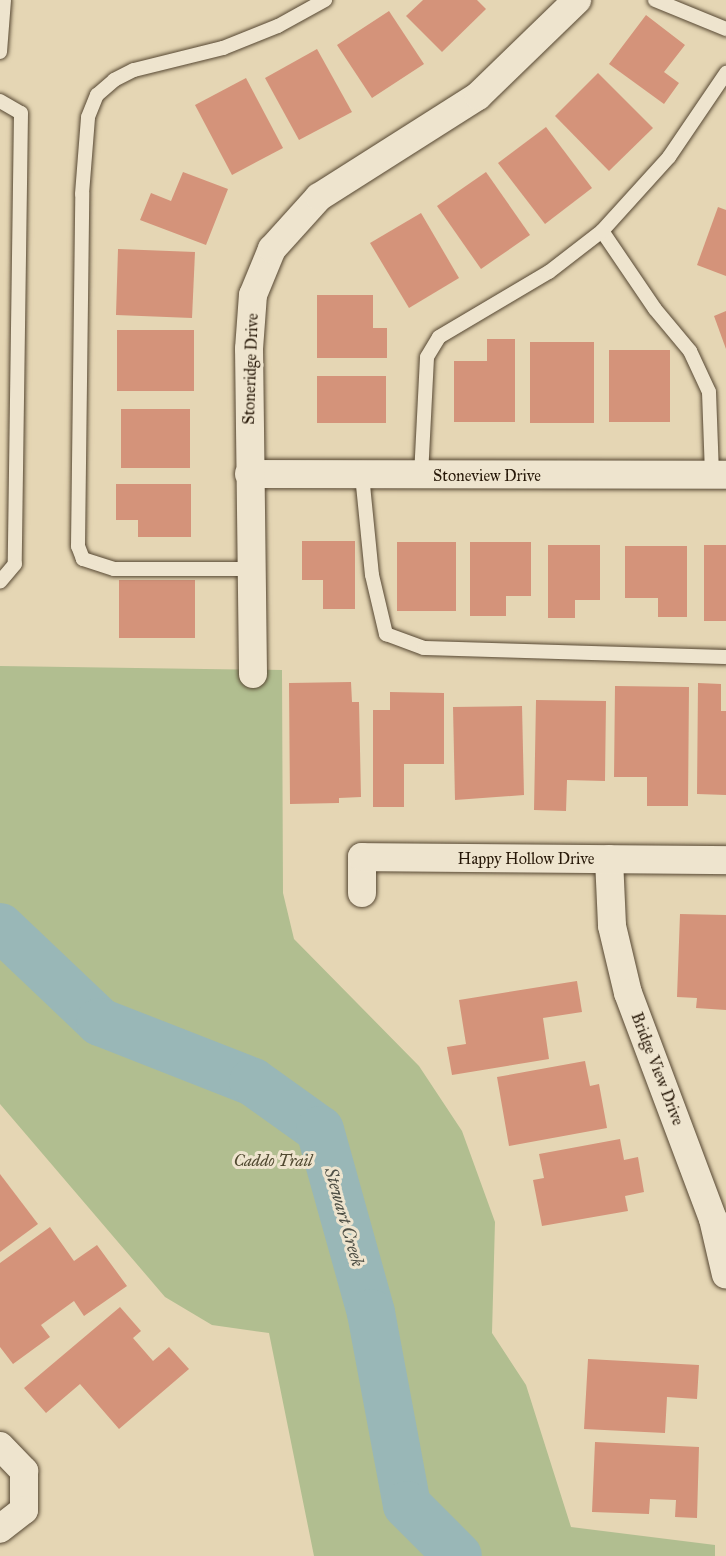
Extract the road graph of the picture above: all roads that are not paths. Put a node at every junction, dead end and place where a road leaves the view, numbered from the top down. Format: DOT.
graph roads {
  1 [pos="4,0"];
  2 [pos="325,0"];
  3 [pos="577,0"];
  4 [pos="655,0"];
  5 [pos="726,29"];
  6 [pos="0,52"];
  7 [pos="726,73"];
  8 [pos="0,101"];
  9 [pos="602,231"];
  10 [pos="249,474"];
  11 [pos="719,475"];
  12 [pos="362,476"];
  13 [pos="421,476"];
  14 [pos="250,569"];
  15 [pos="0,582"];
  16 [pos="726,657"];
  17 [pos="253,674"];
  18 [pos="609,859"];
  19 [pos="726,860"];
  20 [pos="362,893"];
  21 [pos="722,1235"];
  22 [pos="726,1275"];
  23 [pos="0,1446"];
  24 [pos="0,1529"];
  1 -- 6 [label="lane"];
  2 -- 14 [label="lane"];
  3 -- 10 [label="street, Stoneridge Drive"];
  4 -- 5 [label="lane"];
  7 -- 9 [label="lane"];
  8 -- 15 [label="lane"];
  9 -- 11 [label="lane"];
  9 -- 13 [label="lane"];
  10 -- 12 [label="street, Stoneview Drive"];
  10 -- 14 [label="street, Stoneridge Drive"];
  11 -- 13 [label="street, Stoneview Drive"];
  12 -- 13 [label="street, Stoneview Drive"];
  12 -- 16 [label="lane"];
  14 -- 17 [label="street, Stoneridge Drive"];
  18 -- 19 [label="street, Happy Hollow Drive"];
  18 -- 20 [label="street, Happy Hollow Drive"];
  18 -- 21 [label="street, Bridge View Drive"];
  21 -- 22 [label="street, Bridge View Drive"];
  23 -- 24 [label="street"];
}
